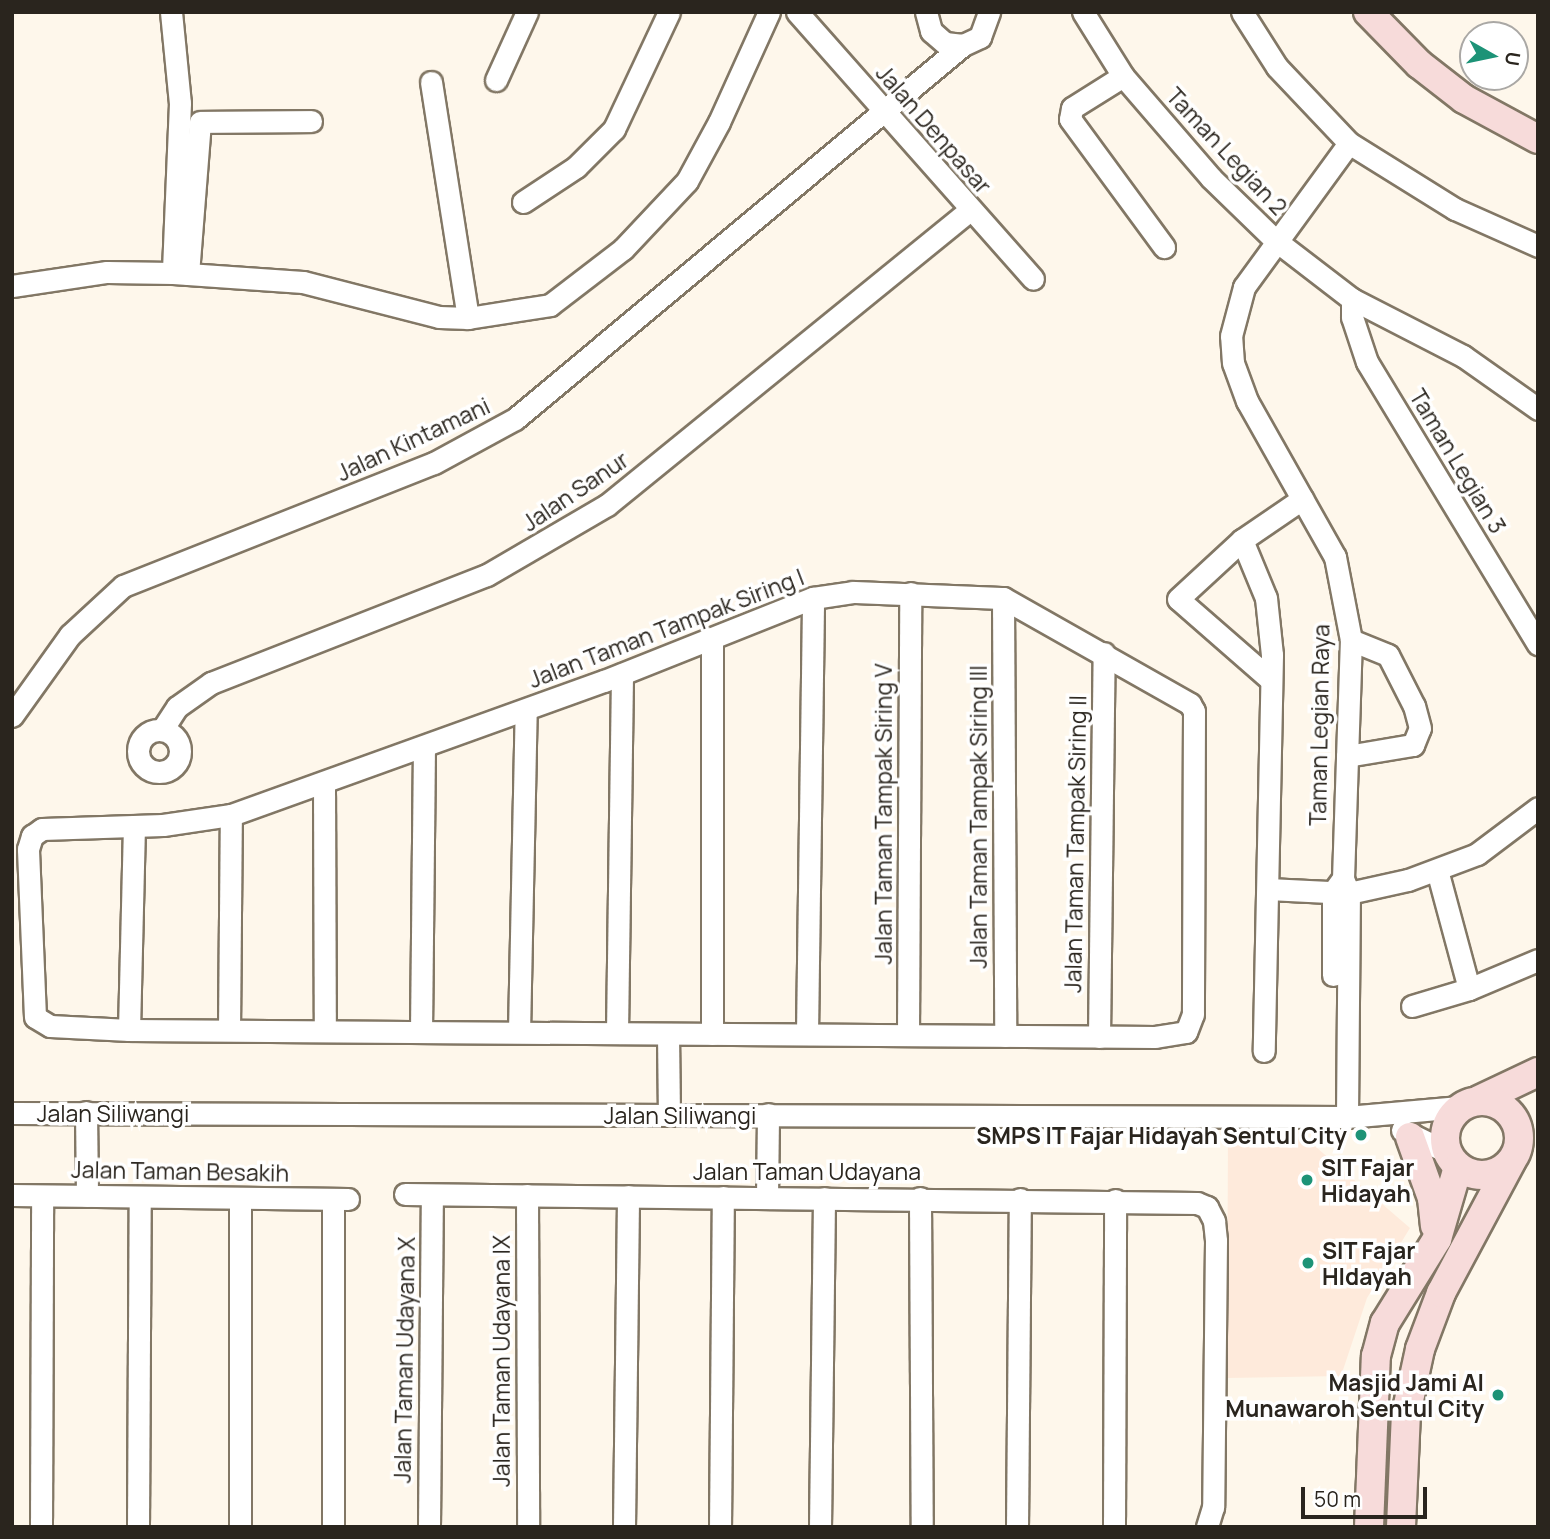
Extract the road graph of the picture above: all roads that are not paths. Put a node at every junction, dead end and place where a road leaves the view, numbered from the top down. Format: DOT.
graph roads {
  1 [pos="171,12"];
  2 [pos="527,12"];
  3 [pos="669,12"];
  4 [pos="769,12"];
  5 [pos="797,12"];
  6 [pos="926,12"];
  7 [pos="989,12"];
  8 [pos="1083,12"];
  9 [pos="1242,12"];
  10 [pos="1368,12"];
  11 [pos="963,45"];
  12 [pos="1123,76"];
  13 [pos="496,80"];
  14 [pos="430,82"];
  15 [pos="886,111"];
  16 [pos="311,121"];
  17 [pos="1538,139"];
  18 [pos="1349,143"];
  19 [pos="523,202"];
  20 [pos="970,209"];
  21 [pos="1275,240"];
  22 [pos="1538,246"];
  23 [pos="1164,247"];
  24 [pos="180,274"];
  25 [pos="1033,279"];
  26 [pos="12,286"];
  27 [pos="1352,299"];
  28 [pos="468,318"];
  29 [pos="1538,409"];
  30 [pos="1302,499"];
  31 [pos="1242,540"];
  32 [pos="911,593"];
  33 [pos="813,598"];
  34 [pos="1003,598"];
  35 [pos="712,638"];
  36 [pos="1351,640"];
  37 [pos="1538,644"];
  38 [pos="1104,653"];
  39 [pos="622,674"];
  40 [pos="1271,680"];
  41 [pos="526,710"];
  42 [pos="12,716"];
  43 [pos="162,730"];
  44 [pos="424,748"];
  45 [pos="1347,756"];
  46 [pos="324,785"];
  47 [pos="1538,808"];
  48 [pos="231,815"];
  49 [pos="134,826"];
  50 [pos="1437,870"];
  51 [pos="1341,888"];
  52 [pos="1268,889"];
  53 [pos="1538,960"];
  54 [pos="1469,989"];
  55 [pos="1412,1006"];
  56 [pos="129,1030"];
  57 [pos="229,1030"];
  58 [pos="325,1031"];
  59 [pos="421,1032"];
  60 [pos="519,1032"];
  61 [pos="617,1033"];
  62 [pos="668,1034"];
  63 [pos="712,1034"];
  64 [pos="807,1034"];
  65 [pos="908,1035"];
  66 [pos="1005,1036"];
  67 [pos="1099,1037"];
  68 [pos="1264,1051"];
  69 [pos="1538,1072"];
  70 [pos="1538,1087"];
  71 [pos="1470,1104"];
  72 [pos="86,1112"];
  73 [pos="12,1114"];
  74 [pos="669,1115"];
  75 [pos="768,1115"];
  76 [pos="1381,1115"];
  77 [pos="1340,1117"];
  78 [pos="1517,1125"];
  79 [pos="1410,1137"];
  80 [pos="1452,1159"];
  81 [pos="1511,1162"];
  82 [pos="405,1194"];
  83 [pos="12,1195"];
  84 [pos="432,1195"];
  85 [pos="527,1195"];
  86 [pos="42,1196"];
  87 [pos="87,1196"];
  88 [pos="628,1196"];
  89 [pos="140,1197"];
  90 [pos="723,1197"];
  91 [pos="240,1198"];
  92 [pos="767,1198"];
  93 [pos="824,1198"];
  94 [pos="920,1198"];
  95 [pos="1020,1199"];
  96 [pos="1115,1200"];
  97 [pos="1437,1239"];
  98 [pos="41,1527"];
  99 [pos="138,1527"];
  100 [pos="240,1527"];
  101 [pos="332,1527"];
  102 [pos="429,1527"];
  103 [pos="528,1527"];
  104 [pos="624,1527"];
  105 [pos="720,1527"];
  106 [pos="820,1527"];
  107 [pos="922,1527"];
  108 [pos="1017,1527"];
  109 [pos="1114,1527"];
  110 [pos="1207,1527"];
  111 [pos="1369,1527"];
  112 [pos="1401,1527"];
  1 -- 24 [label="street"];
  2 -- 13 [label="street"];
  3 -- 19 [label="street"];
  4 -- 28 [label="street"];
  5 -- 15 [label="street, Jalan Denpasar"];
  6 -- 11 [label="street"];
  7 -- 11 [label="street, Jalan Kintamani"];
  8 -- 12 [label="street, Taman Legian 2"];
  9 -- 18 [label="street"];
  10 -- 17 [label="main road"];
  11 -- 15 [label="street, Jalan Kintamani"];
  12 -- 21 [label="street, Taman Legian 2"];
  12 -- 23 [label="street"];
  14 -- 28 [label="street"];
  15 -- 20 [label="street, Jalan Denpasar"];
  15 -- 42 [label="street, Jalan Kintamani"];
  16 -- 24 [label="street"];
  18 -- 21 [label="street, Taman Legian Raya"];
  18 -- 22 [label="street"];
  20 -- 25 [label="street, Jalan Denpasar"];
  20 -- 43 [label="street, Jalan Sanur"];
  21 -- 27 [label="street, Taman Legian 2"];
  21 -- 30 [label="street, Taman Legian Raya"];
  24 -- 26 [label="street"];
  24 -- 28 [label="street"];
  27 -- 29 [label="street, Taman Legian 2"];
  27 -- 37 [label="street, Taman Legian 3"];
  30 -- 31 [label="street"];
  30 -- 36 [label="street, Taman Legian Raya"];
  31 -- 40 [label="street"];
  31 -- 40 [label="street"];
  32 -- 33 [label="street, Jalan Taman Tampak Siring I"];
  32 -- 34 [label="street, Jalan Taman Tampak Siring I"];
  32 -- 65 [label="street, Jalan Taman Tampak Siring V"];
  33 -- 35 [label="street, Jalan Taman Tampak Siring I"];
  33 -- 64 [label="street"];
  34 -- 38 [label="street, Jalan Taman Tampak Siring I"];
  34 -- 66 [label="street, Jalan Taman Tampak Siring III"];
  35 -- 39 [label="street, Jalan Taman Tampak Siring I"];
  35 -- 63 [label="street"];
  36 -- 45 [label="street, Taman Legian Raya"];
  36 -- 45 [label="street"];
  38 -- 67 [label="street, Jalan Taman Tampak Siring II"];
  38 -- 67 [label="street, Jalan Taman Tampak Siring I"];
  39 -- 41 [label="street, Jalan Taman Tampak Siring I"];
  39 -- 61 [label="street"];
  40 -- 52 [label="street"];
  41 -- 44 [label="street, Jalan Taman Tampak Siring I"];
  41 -- 60 [label="street"];
  44 -- 46 [label="street, Jalan Taman Tampak Siring I"];
  44 -- 59 [label="street"];
  45 -- 51 [label="street, Taman Legian Raya"];
  46 -- 48 [label="street, Jalan Taman Tampak Siring I"];
  46 -- 58 [label="street"];
  47 -- 50 [label="street"];
  48 -- 49 [label="street, Jalan Taman Tampak Siring I"];
  48 -- 57 [label="street"];
  49 -- 56 [label="street"];
  49 -- 56 [label="street, Jalan Taman Tampak Siring I"];
  50 -- 51 [label="street"];
  50 -- 54 [label="street"];
  51 -- 52 [label="street"];
  51 -- 77 [label="street, Taman Legian Raya"];
  52 -- 68 [label="street"];
  53 -- 54 [label="street"];
  54 -- 55 [label="street"];
  56 -- 57 [label="street"];
  57 -- 58 [label="street"];
  58 -- 59 [label="street"];
  59 -- 60 [label="street"];
  60 -- 61 [label="street"];
  61 -- 62 [label="street"];
  62 -- 63 [label="street"];
  62 -- 74 [label="street"];
  63 -- 64 [label="street"];
  64 -- 65 [label="street"];
  65 -- 66 [label="street"];
  66 -- 67 [label="street"];
  69 -- 71 [label="main road"];
  70 -- 78 [label="main road"];
  71 -- 76 [label="street, Jalan Siliwangi"];
  71 -- 78 [label="main road"];
  71 -- 80 [label="main road"];
  72 -- 73 [label="street, Jalan Siliwangi"];
  72 -- 74 [label="street, Jalan Siliwangi"];
  72 -- 87 [label="street"];
  74 -- 75 [label="street, Jalan Siliwangi"];
  75 -- 77 [label="street, Jalan Siliwangi"];
  75 -- 92 [label="street"];
  76 -- 77 [label="street, Jalan Siliwangi"];
  76 -- 79 [label="street"];
  78 -- 81 [label="main road"];
  79 -- 80 [label="street"];
  79 -- 97 [label="main road"];
  80 -- 81 [label="main road"];
  80 -- 97 [label="main road"];
  81 -- 112 [label="main road"];
  82 -- 84 [label="street, Jalan Taman Udayana"];
  83 -- 86 [label="street, Jalan Taman Besakih"];
  84 -- 85 [label="street, Jalan Taman Udayana"];
  84 -- 102 [label="street, Jalan Taman Udayana X"];
  85 -- 88 [label="street, Jalan Taman Udayana"];
  85 -- 103 [label="street, Jalan Taman Udayana IX"];
  86 -- 87 [label="street, Jalan Taman Besakih"];
  86 -- 98 [label="street"];
  87 -- 89 [label="street, Jalan Taman Besakih"];
  88 -- 90 [label="street, Jalan Taman Udayana"];
  88 -- 104 [label="street"];
  89 -- 91 [label="street, Jalan Taman Besakih"];
  89 -- 99 [label="street"];
  90 -- 92 [label="street, Jalan Taman Udayana"];
  90 -- 105 [label="street"];
  91 -- 100 [label="street"];
  91 -- 101 [label="street, Jalan Taman Besakih"];
  92 -- 93 [label="street, Jalan Taman Udayana"];
  93 -- 94 [label="street, Jalan Taman Udayana"];
  93 -- 106 [label="street"];
  94 -- 95 [label="street, Jalan Taman Udayana"];
  94 -- 107 [label="street"];
  95 -- 96 [label="street, Jalan Taman Udayana"];
  95 -- 108 [label="street"];
  96 -- 109 [label="street"];
  96 -- 110 [label="street, Jalan Taman Udayana"];
  97 -- 111 [label="main road"];
}
